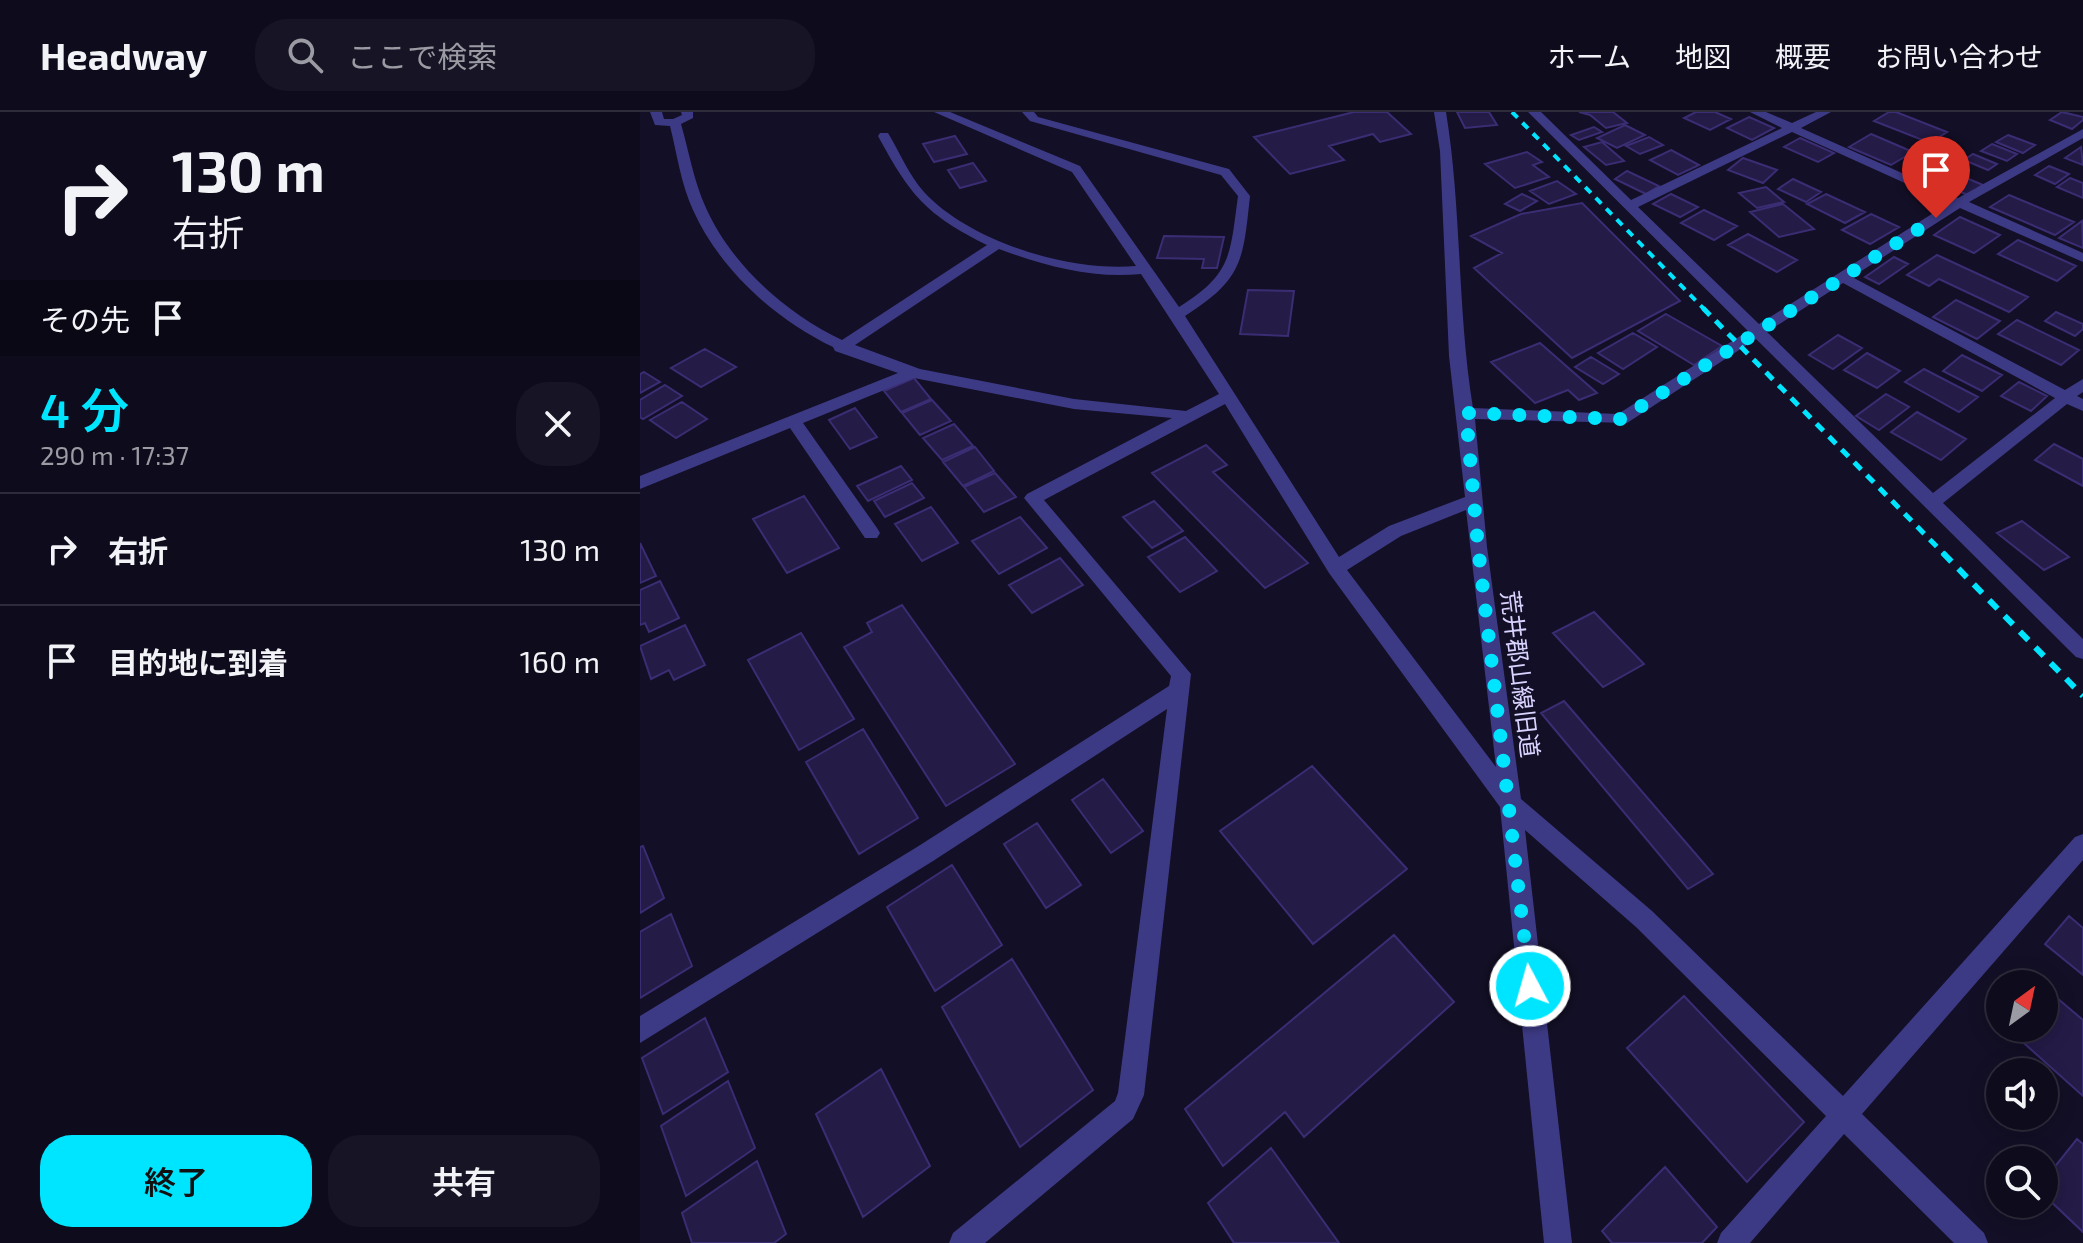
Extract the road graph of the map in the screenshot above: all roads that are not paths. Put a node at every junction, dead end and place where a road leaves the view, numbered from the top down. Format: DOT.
graph roads {
  1 [pos="656,112"];
  2 [pos="687,112"];
  3 [pos="940,112"];
  4 [pos="1028,112"];
  5 [pos="1440,112"];
  6 [pos="1534,112"];
  7 [pos="1756,112"];
  8 [pos="1825,112"];
  9 [pos="675,123"];
  10 [pos="1792,128"];
  11 [pos="2083,133"];
  12 [pos="884,136"];
  13 [pos="1958,203"];
  14 [pos="1631,205"];
  15 [pos="996,245"];
  16 [pos="2083,258"];
  17 [pos="1145,269"];
  18 [pos="1845,279"];
  19 [pos="1177,315"];
  20 [pos="1757,333"];
  21 [pos="840,348"];
  22 [pos="914,372"];
  23 [pos="2083,384"];
  24 [pos="1226,397"];
  25 [pos="2067,397"];
  26 [pos="2083,406"];
  27 [pos="1466,413"];
  28 [pos="1189,417"];
  29 [pos="793,421"];
  30 [pos="643,479"];
  31 [pos="1474,500"];
  32 [pos="1931,503"];
  33 [pos="871,533"];
  34 [pos="1336,568"];
  35 [pos="2083,651"];
  36 [pos="1179,690"];
  37 [pos="1510,803"];
  38 [pos="2083,844"];
  39 [pos="640,1030"];
  40 [pos="1843,1116"];
  41 [pos="963,1243"];
  42 [pos="1558,1243"];
  43 [pos="1731,1243"];
  44 [pos="1974,1243"];
  1 -- 9 [label="street"];
  2 -- 9 [label="street"];
  3 -- 17 [label="street"];
  4 -- 19 [label="street"];
  5 -- 27 [label="street, 荒井郡山線旧道"];
  6 -- 14 [label="street"];
  7 -- 10 [label="street"];
  8 -- 10 [label="street"];
  9 -- 21 [label="street"];
  10 -- 13 [label="street"];
  10 -- 14 [label="street"];
  11 -- 13 [label="street"];
  12 -- 15 [label="street"];
  13 -- 16 [label="street"];
  13 -- 18 [label="street"];
  14 -- 20 [label="street"];
  15 -- 17 [label="street"];
  15 -- 21 [label="street"];
  17 -- 19 [label="street"];
  18 -- 20 [label="street"];
  18 -- 25 [label="street"];
  19 -- 24 [label="street"];
  20 -- 27 [label="street"];
  20 -- 32 [label="street"];
  21 -- 22 [label="street"];
  22 -- 28 [label="street"];
  22 -- 29 [label="street"];
  23 -- 25 [label="street"];
  24 -- 28 [label="street"];
  24 -- 34 [label="street"];
  25 -- 26 [label="street"];
  25 -- 32 [label="street"];
  27 -- 31 [label="street, 荒井郡山線旧道"];
  28 -- 36 [label="street"];
  29 -- 30 [label="street"];
  29 -- 33 [label="street"];
  31 -- 34 [label="street"];
  31 -- 37 [label="street, 荒井郡山線旧道"];
  32 -- 35 [label="street"];
  34 -- 37 [label="street"];
  36 -- 39 [label="street"];
  36 -- 41 [label="street"];
  37 -- 40 [label="street"];
  37 -- 42 [label="street, 荒井郡山線旧道"];
  38 -- 40 [label="street"];
  40 -- 43 [label="street"];
  40 -- 44 [label="street"];
}
